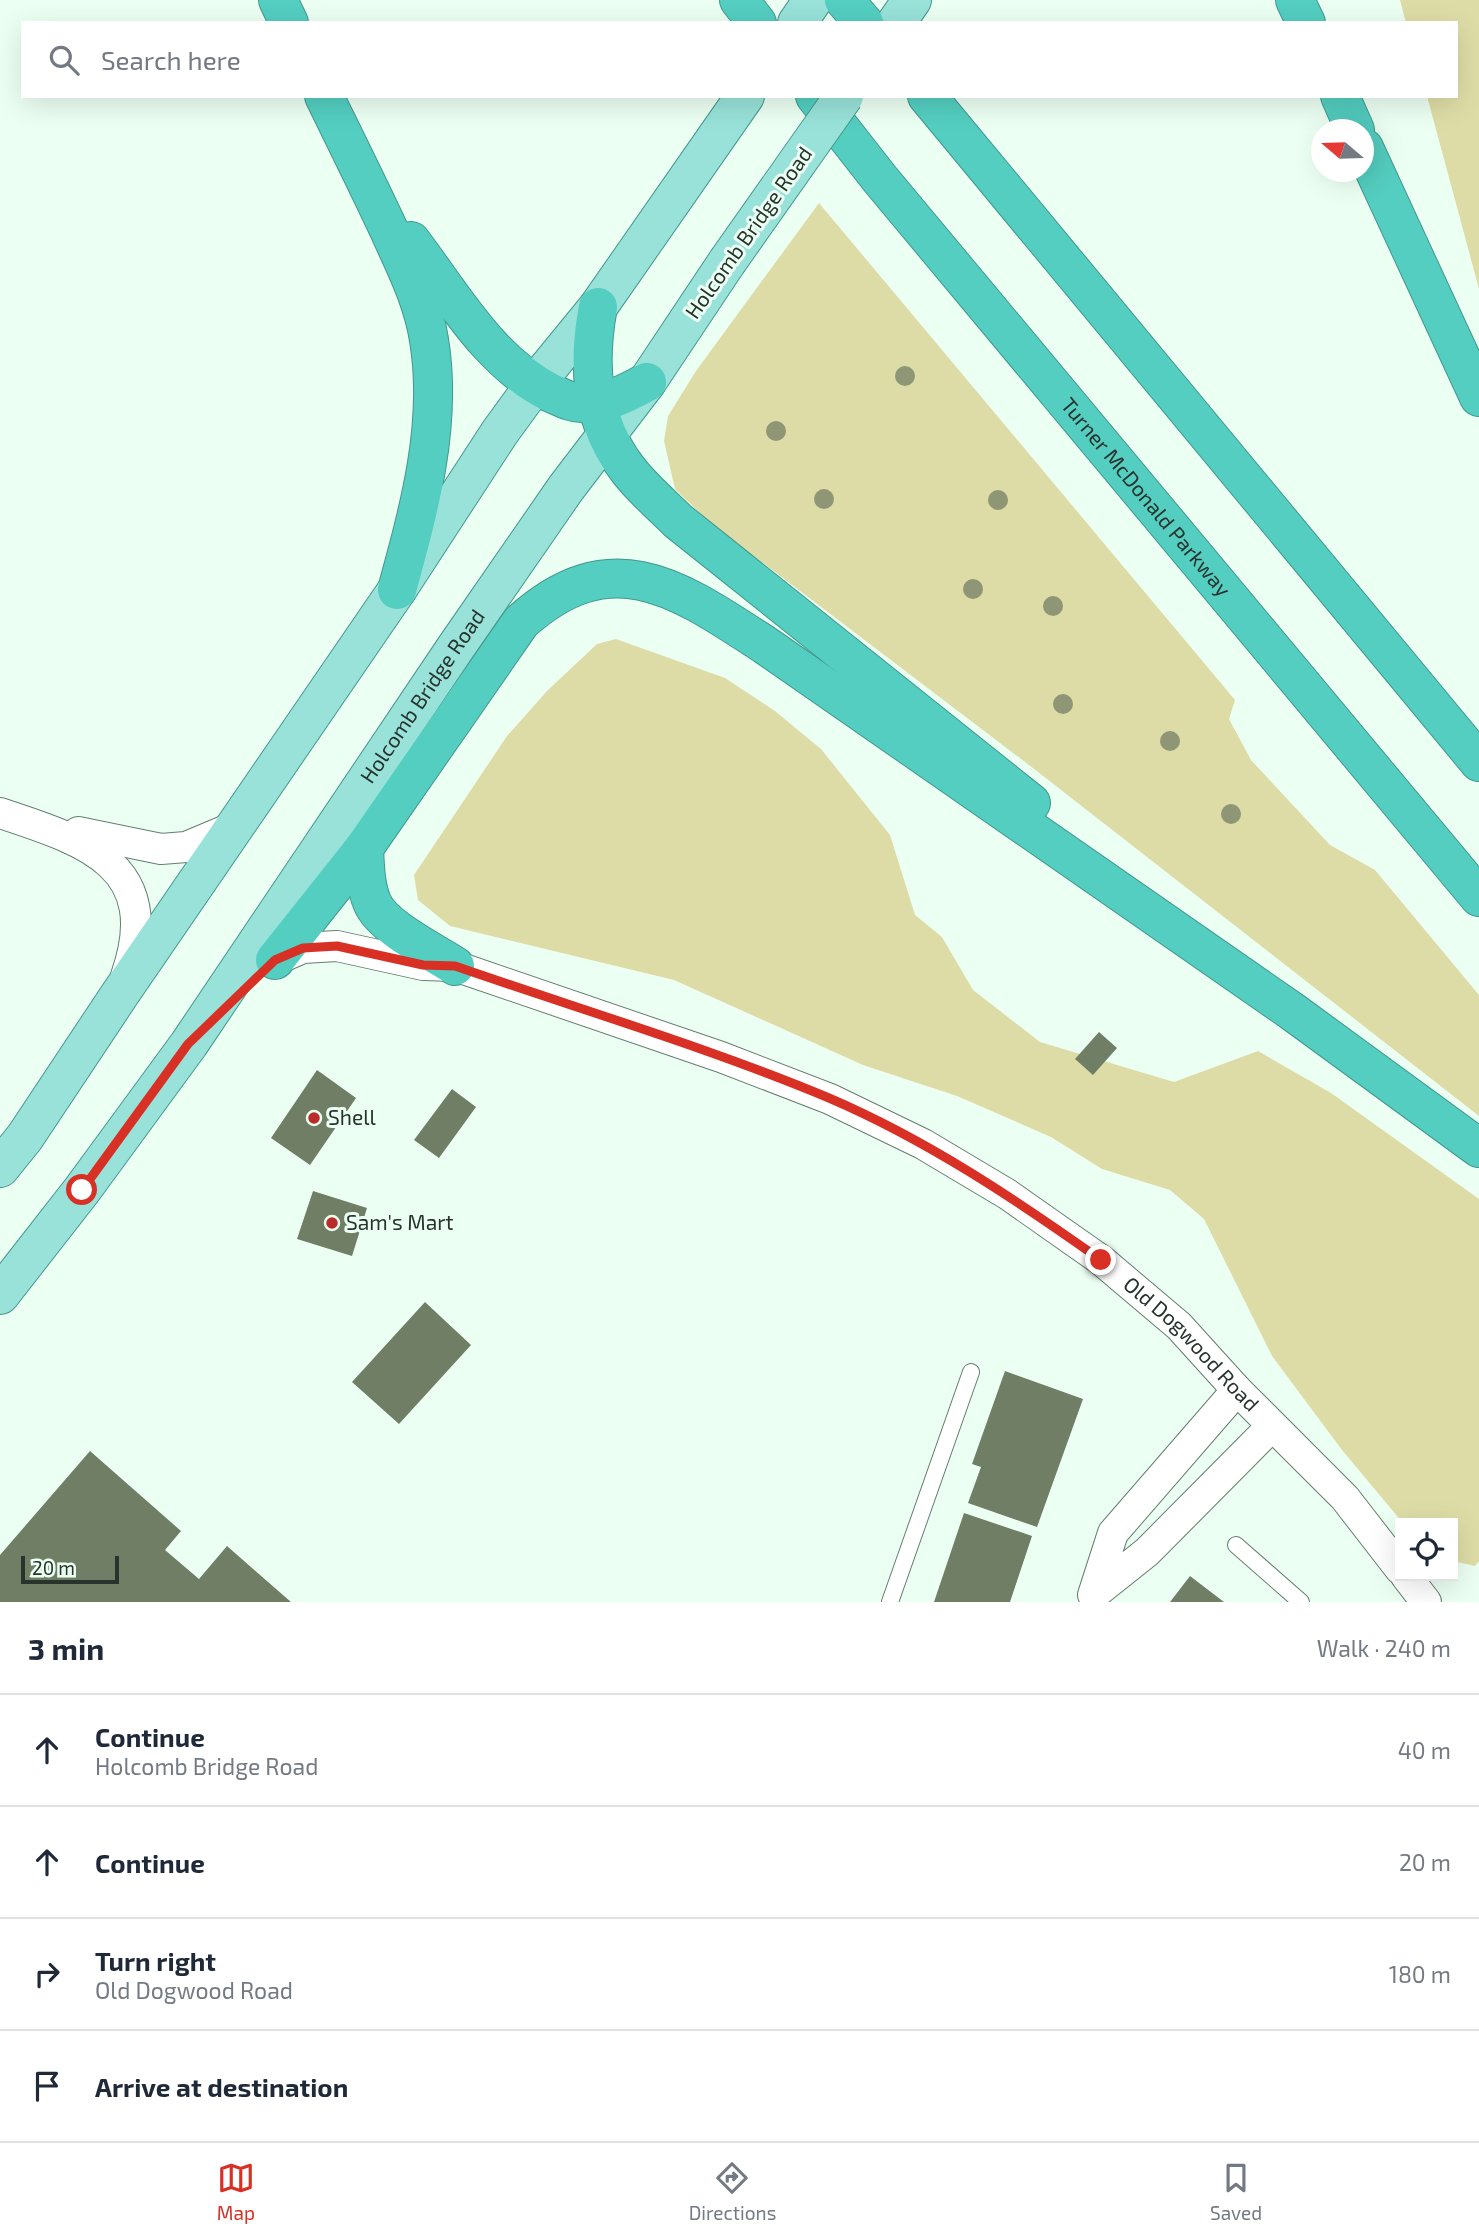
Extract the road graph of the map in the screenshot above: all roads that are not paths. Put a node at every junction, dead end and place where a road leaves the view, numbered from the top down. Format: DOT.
graph roads {
  1 [pos="278,0"];
  2 [pos="739,0"];
  3 [pos="813,0"];
  4 [pos="845,0"];
  5 [pos="912,0"];
  6 [pos="1295,0"];
  7 [pos="288,21"];
  8 [pos="755,21"];
  9 [pos="798,21"];
  10 [pos="862,21"];
  11 [pos="897,21"];
  12 [pos="1305,21"];
  13 [pos="325,98"];
  14 [pos="744,98"];
  15 [pos="817,98"];
  16 [pos="843,98"];
  17 [pos="929,98"];
  18 [pos="1341,98"];
  19 [pos="1350,119"];
  20 [pos="1374,172"];
  21 [pos="367,184"];
  22 [pos="598,307"];
  23 [pos="647,382"];
  24 [pos="535,384"];
  25 [pos="1479,397"];
  26 [pos="602,418"];
  27 [pos="397,590"];
  28 [pos="1479,762"];
  29 [pos="0,813"];
  30 [pos="236,826"];
  31 [pos="52,830"];
  32 [pos="364,848"];
  33 [pos="1479,897"];
  34 [pos="275,960"];
  35 [pos="455,966"];
  36 [pos="120,994"];
  37 [pos="1293,1012"];
  38 [pos="188,1044"];
  39 [pos="1479,1148"];
  40 [pos="0,1168"];
  41 [pos="0,1295"];
  42 [pos="971,1372"];
  43 [pos="1237,1390"];
  44 [pos="1272,1426"];
  45 [pos="1173,1464"];
  46 [pos="1203,1496"];
  47 [pos="1236,1545"];
  48 [pos="1395,1563"];
  49 [pos="1410,1581"];
  50 [pos="1093,1598"];
  51 [pos="890,1602"];
  52 [pos="1301,1602"];
  53 [pos="1426,1602"];
  1 -- 7 [label="highway"];
  2 -- 8 [label="highway"];
  3 -- 9 [label="main road"];
  4 -- 10 [label="highway"];
  5 -- 11 [label="main road"];
  6 -- 12 [label="highway"];
  13 -- 21 [label="highway"];
  14 -- 22 [label="main road"];
  15 -- 33 [label="highway, Turner McDonald Parkway"];
  16 -- 23 [label="main road, Holcomb Bridge Road, bridge"];
  17 -- 28 [label="highway"];
  18 -- 19 [label="highway"];
  20 -- 25 [label="highway"];
  21 -- 24 [label="highway"];
  21 -- 27 [label="highway"];
  22 -- 24 [label="main road"];
  22 -- 26 [label="highway"];
  23 -- 26 [label="highway"];
  24 -- 26 [label="highway"];
  24 -- 27 [label="main road"];
  26 -- 37 [label="highway"];
  26 -- 38 [label="main road, Holcomb Bridge Road"];
  27 -- 30 [label="main road"];
  29 -- 31 [label="street"];
  30 -- 31 [label="street"];
  30 -- 36 [label="main road"];
  31 -- 36 [label="street"];
  32 -- 34 [label="highway"];
  32 -- 35 [label="highway"];
  32 -- 37 [label="highway"];
  34 -- 35 [label="street, Old Dogwood Road"];
  34 -- 38 [label="main road"];
  35 -- 43 [label="street, Old Dogwood Road"];
  36 -- 40 [label="main road"];
  37 -- 39 [label="highway"];
  38 -- 41 [label="main road, Holcomb Bridge Road"];
  42 -- 51 [label="lane"];
  43 -- 44 [label="street, Old Dogwood Road"];
  43 -- 45 [label="street"];
  44 -- 46 [label="street"];
  44 -- 48 [label="street, Old Dogwood Road"];
  45 -- 46 [label="street"];
  45 -- 50 [label="street"];
  46 -- 50 [label="street"];
  47 -- 52 [label="lane"];
  49 -- 53 [label="street"];
}
